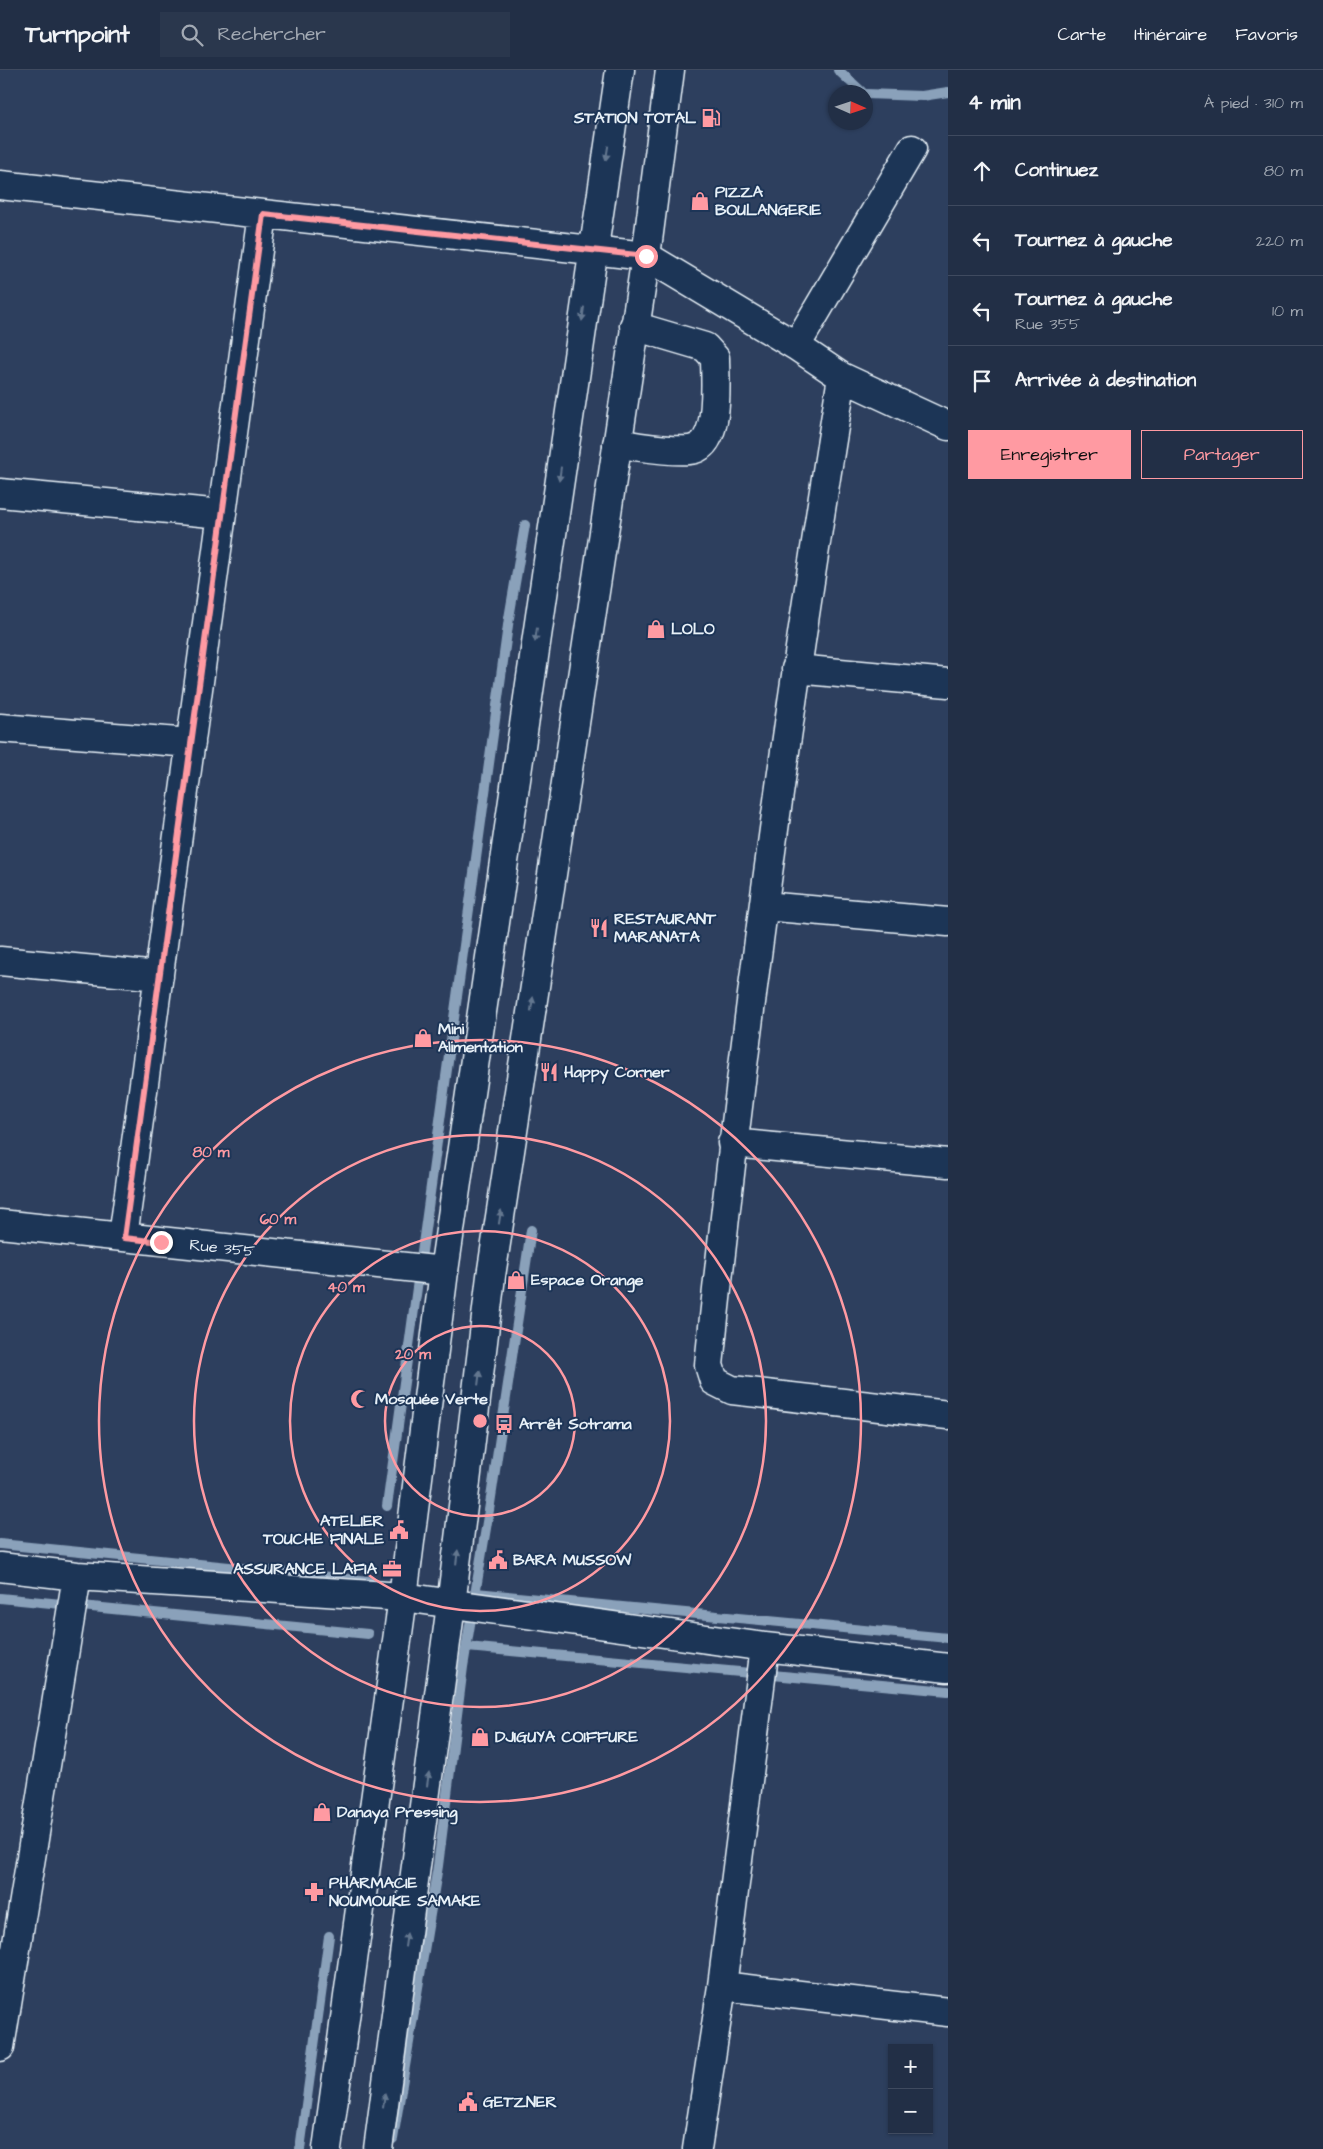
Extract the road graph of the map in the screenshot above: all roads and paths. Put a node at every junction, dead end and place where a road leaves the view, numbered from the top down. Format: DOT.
graph roads {
  1 [pos="620,70"];
  2 [pos="670,70"];
  3 [pos="912,149"];
  4 [pos="0,185"];
  5 [pos="263,214"];
  6 [pos="592,250"];
  7 [pos="646,256"];
  8 [pos="634,326"];
  9 [pos="796,346"];
  10 [pos="842,376"];
  11 [pos="948,426"];
  12 [pos="617,444"];
  13 [pos="0,493"];
  14 [pos="222,514"];
  15 [pos="796,670"];
  16 [pos="948,683"];
  17 [pos="0,728"];
  18 [pos="190,744"];
  19 [pos="764,906"];
  20 [pos="948,922"];
  21 [pos="0,961"];
  22 [pos="159,976"];
  23 [pos="732,1143"];
  24 [pos="948,1163"];
  25 [pos="0,1224"];
  26 [pos="124,1238"];
  27 [pos="444,1271"];
  28 [pos="948,1414"];
  29 [pos="0,1567"];
  30 [pos="77,1576"];
  31 [pos="403,1597"];
  32 [pos="451,1605"];
  33 [pos="765,1647"];
  34 [pos="948,1668"];
  35 [pos="11,1911"];
  36 [pos="722,1986"];
  37 [pos="948,2012"];
  38 [pos="0,2047"];
  39 [pos="327,2149"];
  40 [pos="378,2149"];
  41 [pos="697,2149"];
  1 -- 6 [label="street, one-way"];
  2 -- 7 [label="street"];
  3 -- 9 [label="street"];
  4 -- 5 [label="street"];
  5 -- 6 [label="street"];
  5 -- 14 [label="street"];
  6 -- 7 [label="street"];
  6 -- 27 [label="street, one-way"];
  7 -- 8 [label="street"];
  7 -- 9 [label="street"];
  8 -- 12 [label="street"];
  8 -- 12 [label="street"];
  9 -- 10 [label="street"];
  10 -- 11 [label="street"];
  10 -- 15 [label="street"];
  32 -- 12 [label="street, one-way"];
  13 -- 14 [label="street"];
  14 -- 18 [label="street"];
  15 -- 16 [label="street"];
  15 -- 19 [label="street"];
  17 -- 18 [label="street"];
  18 -- 22 [label="street"];
  19 -- 20 [label="street"];
  19 -- 23 [label="street"];
  21 -- 22 [label="street"];
  22 -- 26 [label="street"];
  23 -- 24 [label="street"];
  23 -- 28 [label="street"];
  25 -- 26 [label="street, Rue 355"];
  26 -- 27 [label="street, Rue 355"];
  27 -- 31 [label="street"];
  29 -- 30 [label="street"];
  30 -- 31 [label="street"];
  30 -- 35 [label="street"];
  31 -- 32 [label="street"];
  31 -- 39 [label="street"];
  32 -- 33 [label="street"];
  40 -- 32 [label="street, one-way"];
  33 -- 34 [label="street"];
  33 -- 36 [label="street"];
  35 -- 38 [label="street"];
  36 -- 37 [label="street"];
  36 -- 41 [label="street"];
}
